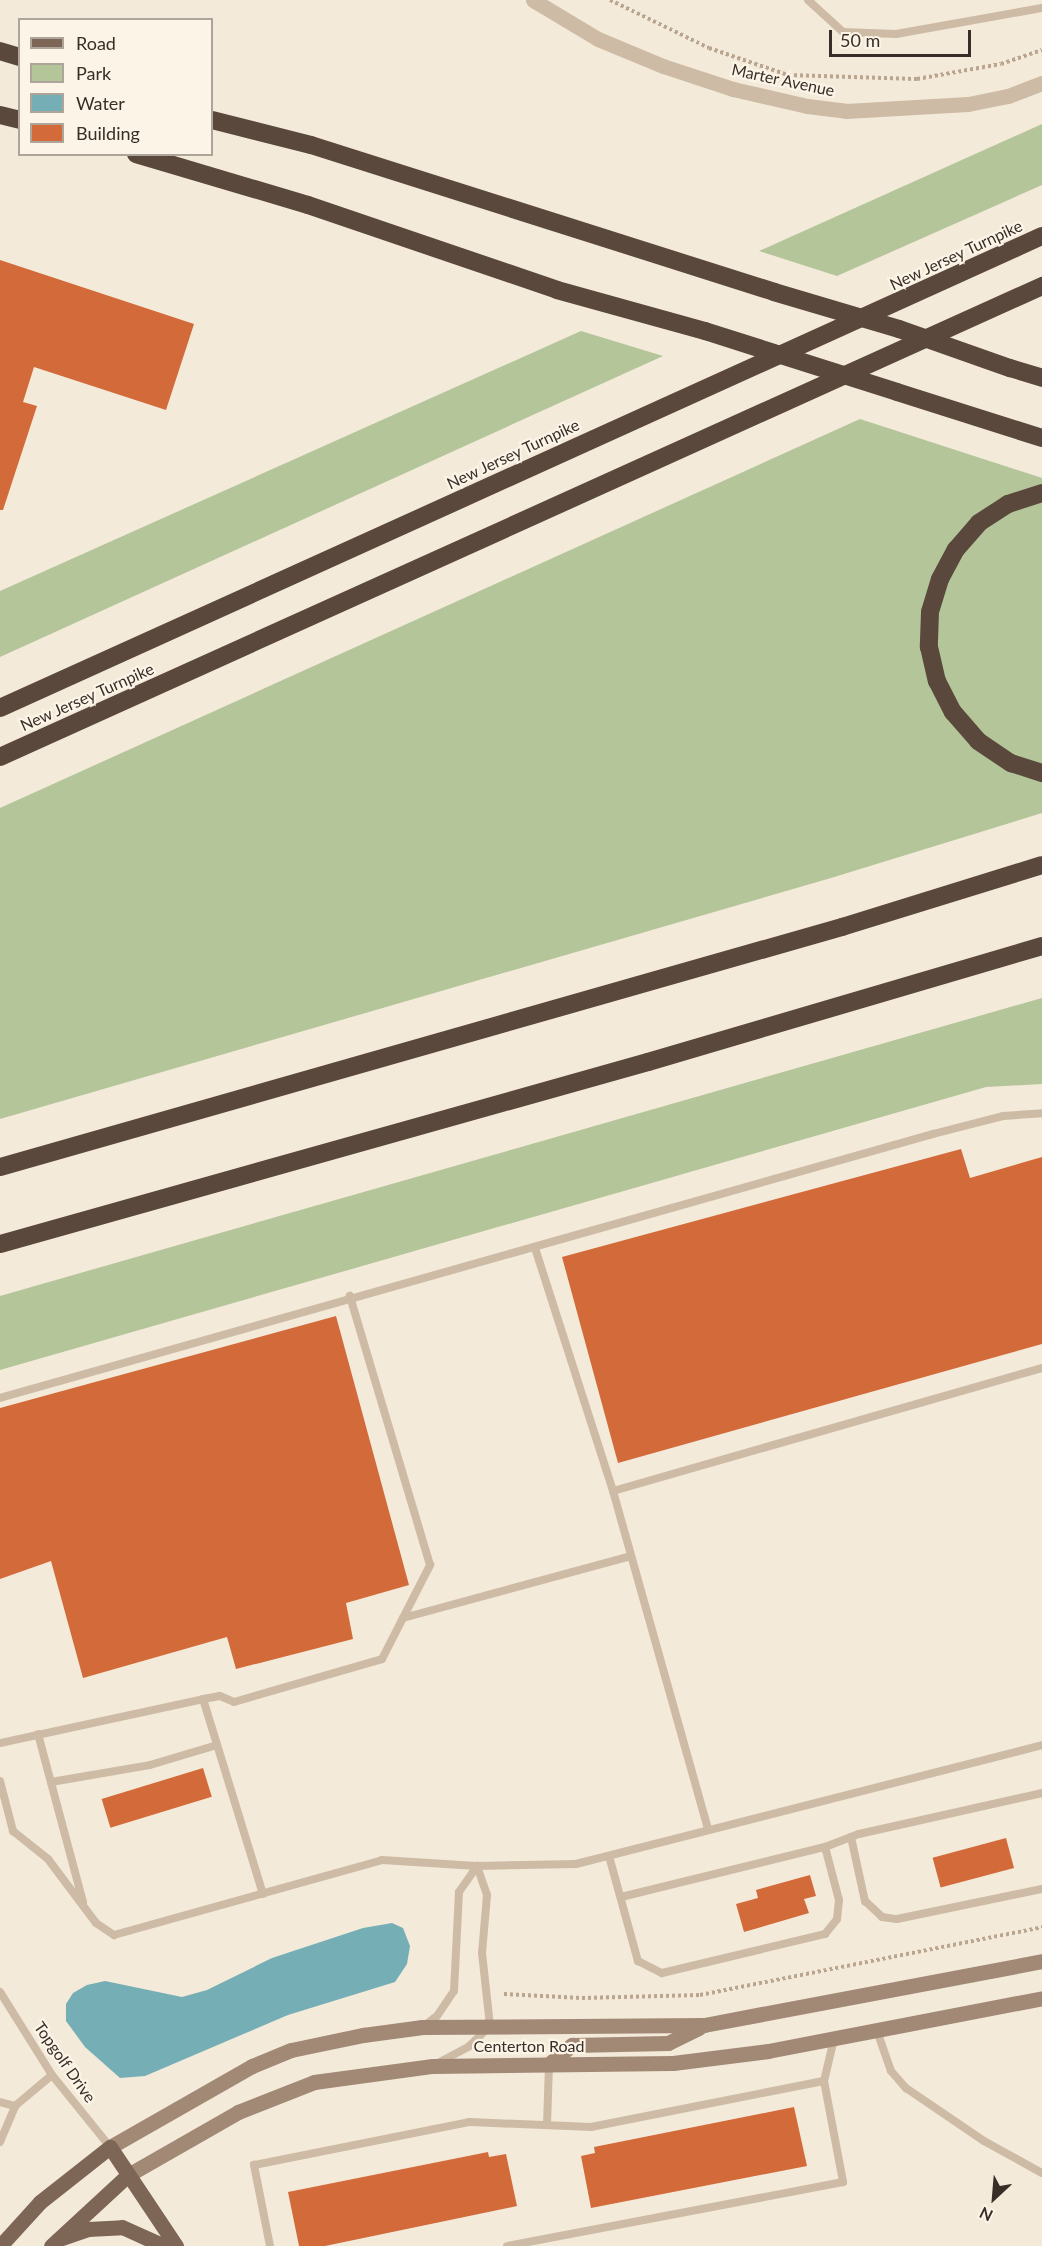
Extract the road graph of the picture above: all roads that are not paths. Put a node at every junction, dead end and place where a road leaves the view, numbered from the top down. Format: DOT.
graph roads {
  1 [pos="533,0"];
  2 [pos="808,0"];
  3 [pos="1042,8"];
  4 [pos="0,51"];
  5 [pos="18,56"];
  6 [pos="1042,83"];
  7 [pos="0,115"];
  8 [pos="18,120"];
  9 [pos="213,120"];
  10 [pos="143,156"];
  11 [pos="1042,237"];
  12 [pos="1042,286"];
  13 [pos="1042,378"];
  14 [pos="1042,438"];
  15 [pos="1042,493"];
  16 [pos="0,708"];
  17 [pos="0,757"];
  18 [pos="1042,773"];
  19 [pos="1042,865"];
  20 [pos="1042,946"];
  21 [pos="1042,951"];
  22 [pos="1014,956"];
  23 [pos="1042,1113"];
  24 [pos="0,1167"];
  25 [pos="0,1244"];
  26 [pos="535,1248"];
  27 [pos="350,1296"];
  28 [pos="1042,1368"];
  29 [pos="0,1398"];
  30 [pos="613,1491"];
  31 [pos="631,1557"];
  32 [pos="403,1618"];
  33 [pos="203,1699"];
  34 [pos="38,1734"];
  35 [pos="0,1743"];
  36 [pos="217,1745"];
  37 [pos="1042,1745"];
  38 [pos="0,1781"];
  39 [pos="51,1782"];
  40 [pos="1042,1792"];
  41 [pos="708,1830"];
  42 [pos="850,1837"];
  43 [pos="825,1847"];
  44 [pos="609,1856"];
  45 [pos="477,1866"];
  46 [pos="1042,1889"];
  47 [pos="262,1894"];
  48 [pos="621,1897"];
  49 [pos="85,1908"];
  50 [pos="1042,1961"];
  51 [pos="0,1992"];
  52 [pos="1042,1998"];
  53 [pos="704,2025"];
  54 [pos="490,2026"];
  55 [pos="422,2027"];
  56 [pos="877,2031"];
  57 [pos="834,2039"];
  58 [pos="549,2064"];
  59 [pos="433,2066"];
  60 [pos="52,2075"];
  61 [pos="824,2081"];
  62 [pos="0,2102"];
  63 [pos="15,2106"];
  64 [pos="547,2125"];
  65 [pos="0,2142"];
  66 [pos="110,2147"];
  67 [pos="1042,2173"];
  68 [pos="128,2175"];
  69 [pos="55,2242"];
  70 [pos="0,2246"];
  71 [pos="164,2246"];
  72 [pos="176,2246"];
  73 [pos="270,2246"];
  74 [pos="507,2246"];
  1 -- 6 [label="street, Marter Avenue"];
  2 -- 3 [label="lane"];
  4 -- 5 [label="highway"];
  7 -- 8 [label="highway"];
  9 -- 13 [label="highway, bridge"];
  10 -- 14 [label="highway, bridge"];
  11 -- 16 [label="highway, New Jersey Turnpike"];
  12 -- 17 [label="highway, New Jersey Turnpike"];
  15 -- 18 [label="highway"];
  19 -- 24 [label="highway"];
  20 -- 22 [label="highway"];
  21 -- 22 [label="highway"];
  22 -- 25 [label="highway"];
  23 -- 26 [label="lane"];
  26 -- 27 [label="lane"];
  26 -- 30 [label="lane"];
  27 -- 29 [label="lane"];
  27 -- 32 [label="lane"];
  28 -- 30 [label="lane"];
  30 -- 31 [label="lane"];
  31 -- 32 [label="lane"];
  31 -- 41 [label="lane"];
  32 -- 33 [label="lane"];
  33 -- 34 [label="lane"];
  33 -- 36 [label="lane"];
  34 -- 35 [label="lane"];
  34 -- 39 [label="lane"];
  36 -- 39 [label="lane"];
  36 -- 47 [label="lane"];
  37 -- 41 [label="lane"];
  38 -- 49 [label="lane"];
  39 -- 49 [label="lane"];
  40 -- 42 [label="lane"];
  41 -- 44 [label="lane"];
  42 -- 43 [label="lane"];
  42 -- 46 [label="lane"];
  43 -- 48 [label="lane"];
  43 -- 48 [label="lane"];
  44 -- 45 [label="lane"];
  44 -- 48 [label="lane"];
  45 -- 47 [label="lane"];
  45 -- 54 [label="lane"];
  45 -- 55 [label="lane"];
  47 -- 49 [label="lane"];
  50 -- 53 [label="main road, Centerton Road"];
  51 -- 60 [label="lane, Topgolf Drive"];
  52 -- 56 [label="main road, Centerton Road"];
  53 -- 54 [label="main road, Centerton Road"];
  53 -- 58 [label="main road"];
  54 -- 55 [label="main road, Centerton Road"];
  54 -- 59 [label="lane"];
  55 -- 66 [label="main road, Centerton Road"];
  56 -- 57 [label="main road, Centerton Road"];
  56 -- 67 [label="lane"];
  57 -- 58 [label="main road, Centerton Road"];
  57 -- 61 [label="lane"];
  58 -- 59 [label="main road, Centerton Road"];
  58 -- 64 [label="lane"];
  59 -- 68 [label="main road, Centerton Road"];
  60 -- 63 [label="lane"];
  60 -- 66 [label="lane, Topgolf Drive"];
  61 -- 64 [label="lane"];
  61 -- 74 [label="lane"];
  62 -- 63 [label="lane"];
  63 -- 65 [label="lane"];
  64 -- 73 [label="lane"];
  66 -- 68 [label="main road"];
  66 -- 70 [label="main road"];
  68 -- 69 [label="main road, Centerton Road"];
  68 -- 72 [label="main road"];
  69 -- 71 [label="main road"];
}
